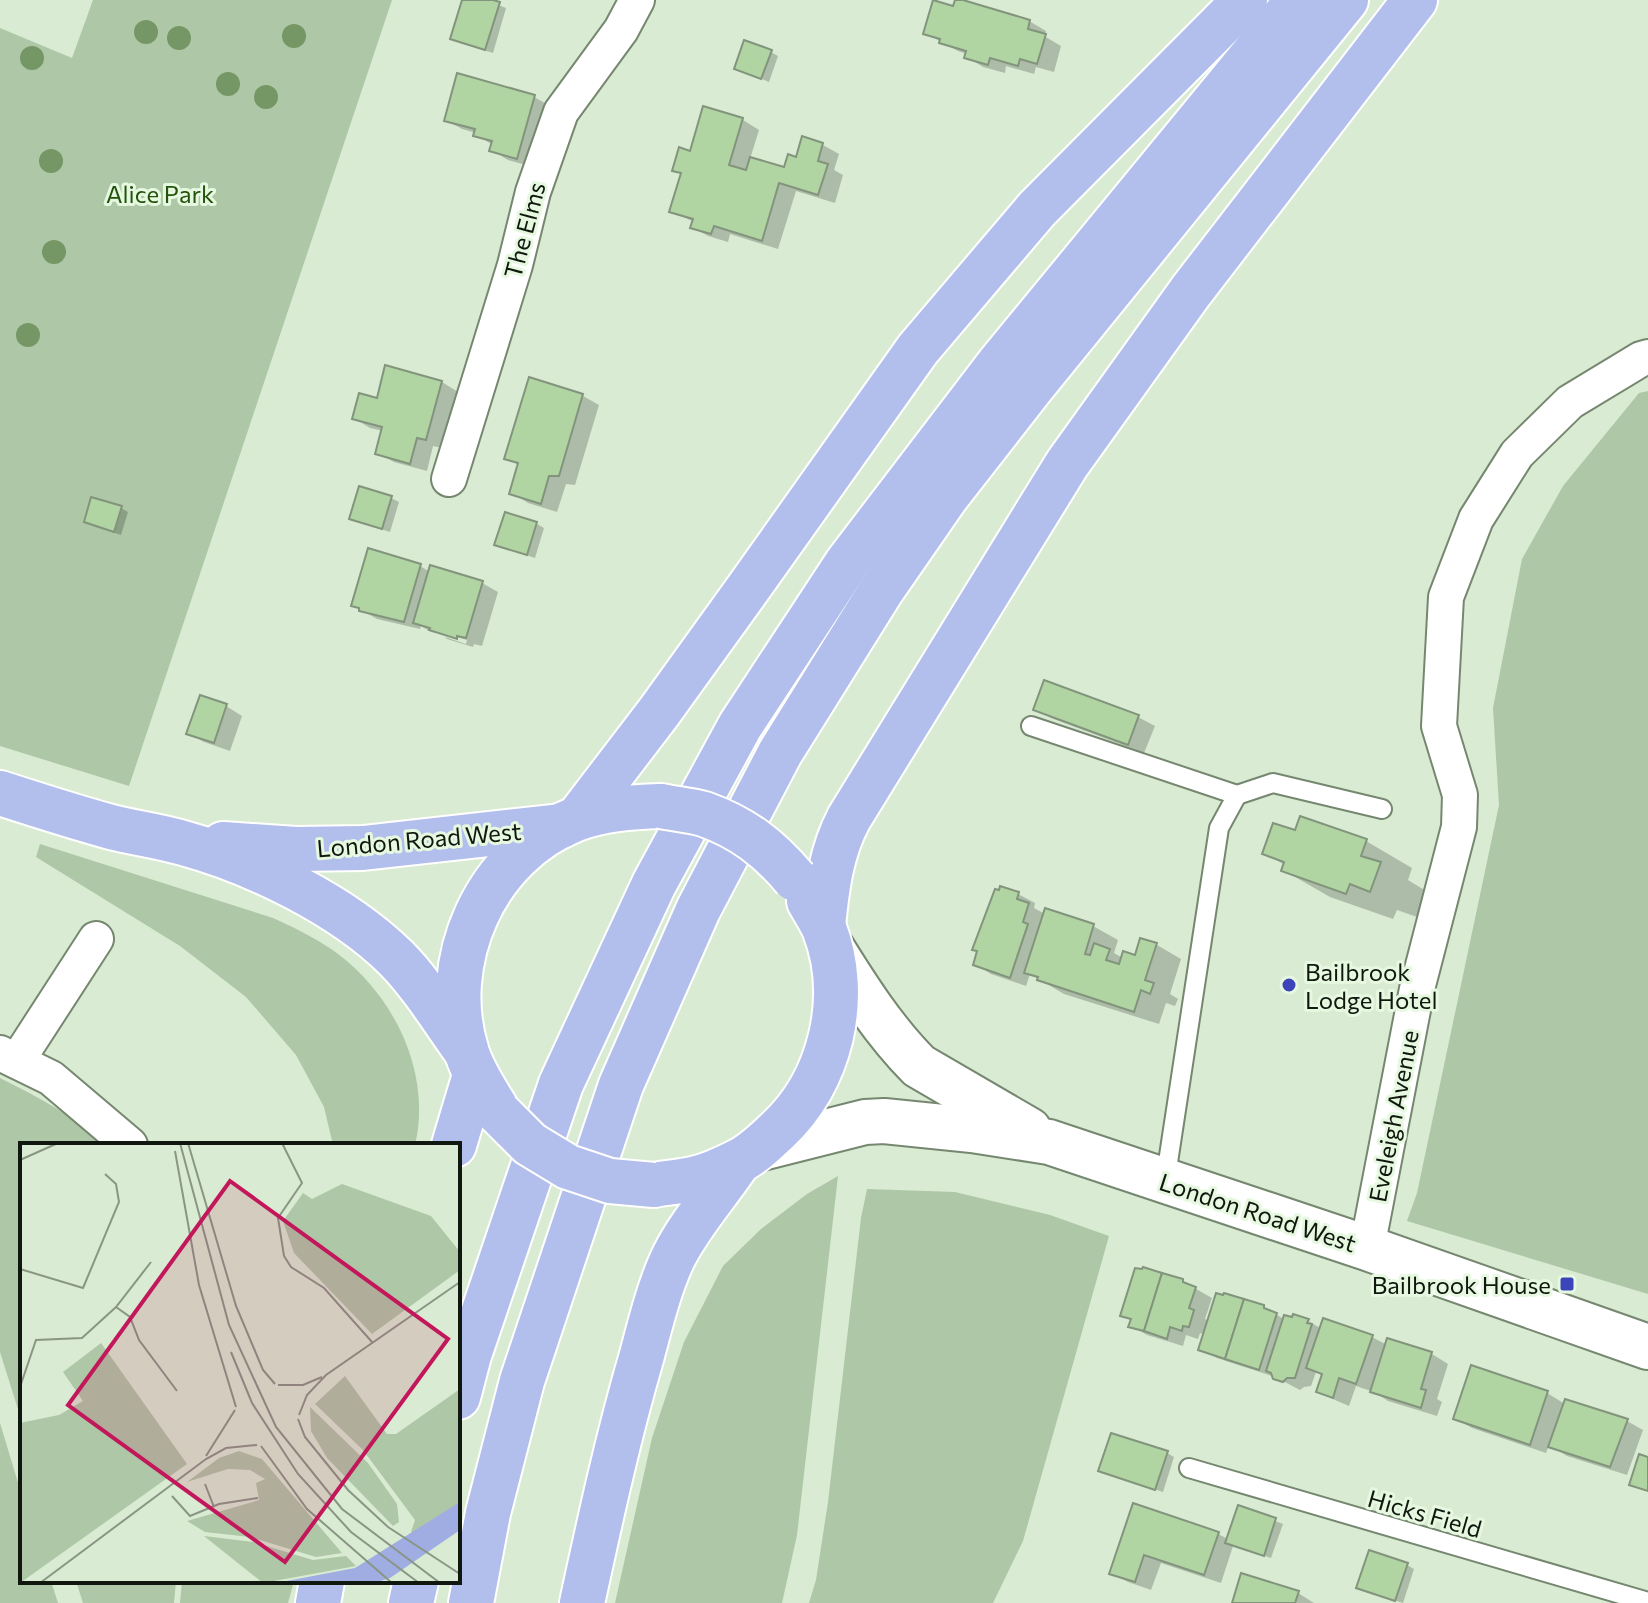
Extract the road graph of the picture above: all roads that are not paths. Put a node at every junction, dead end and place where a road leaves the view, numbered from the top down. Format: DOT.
graph roads {
  1 [pos="637,0"];
  2 [pos="1245,0"];
  3 [pos="1298,0"];
  4 [pos="1346,0"];
  5 [pos="1415,0"];
  6 [pos="1648,357"];
  7 [pos="449,479"];
  8 [pos="1031,726"];
  9 [pos="0,793"];
  10 [pos="1237,795"];
  11 [pos="1382,809"];
  12 [pos="570,822"];
  13 [pos="181,842"];
  14 [pos="826,935"];
  15 [pos="96,939"];
  16 [pos="8,1057"];
  17 [pos="471,1063"];
  18 [pos="1049,1142"];
  19 [pos="128,1143"];
  20 [pos="454,1143"];
  21 [pos="748,1155"];
  22 [pos="1165,1182"];
  23 [pos="1367,1248"];
  24 [pos="1648,1347"];
  25 [pos="460,1389"];
  26 [pos="1189,1468"];
  27 [pos="322,1583"];
  28 [pos="416,1583"];
  29 [pos="1648,1602"];
  30 [pos="318,1603"];
  31 [pos="411,1603"];
  32 [pos="471,1603"];
  33 [pos="582,1603"];
  1 -- 7 [label="street, The Elms"];
  2 -- 12 [label="highway"];
  3 -- 25 [label="highway"];
  4 -- 32 [label="highway"];
  5 -- 14 [label="highway"];
  6 -- 23 [label="street, Eveleigh Avenue"];
  8 -- 10 [label="lane"];
  9 -- 13 [label="highway, London Road West"];
  10 -- 11 [label="lane"];
  10 -- 22 [label="lane"];
  12 -- 13 [label="highway, London Road West"];
  12 -- 14 [label="highway, bridge"];
  12 -- 17 [label="highway"];
  13 -- 17 [label="highway, London Road West"];
  14 -- 18 [label="street, London Road West"];
  14 -- 21 [label="highway"];
  15 -- 16 [label="street"];
  16 -- 19 [label="street"];
  17 -- 20 [label="highway"];
  17 -- 21 [label="highway, London Road West, bridge"];
  18 -- 21 [label="street, London Road West"];
  18 -- 22 [label="street, London Road West"];
  21 -- 33 [label="highway"];
  22 -- 23 [label="street, London Road West"];
  23 -- 24 [label="street, London Road West"];
  26 -- 29 [label="lane, Hicks Field"];
  27 -- 30 [label="highway"];
  28 -- 31 [label="highway"];
}
